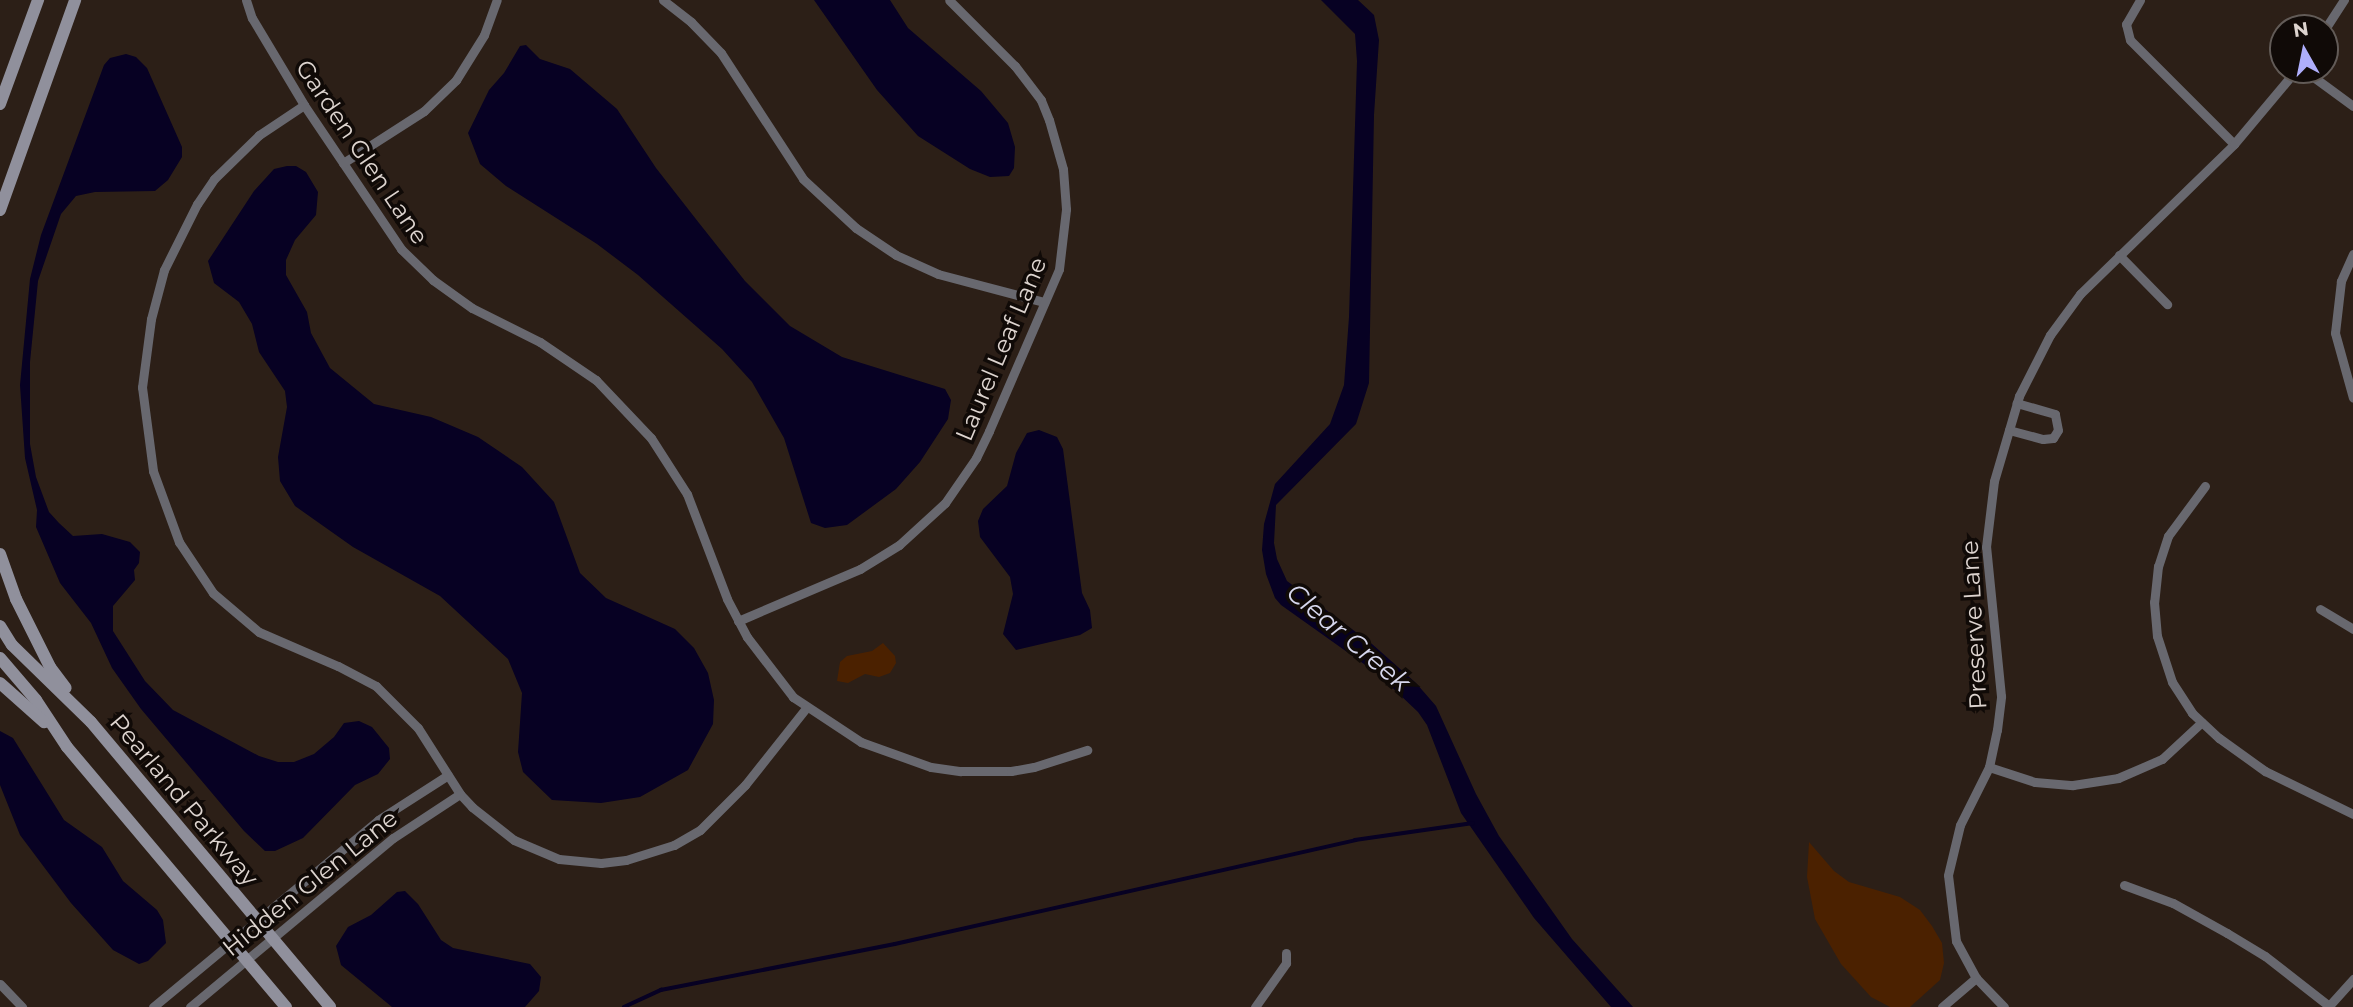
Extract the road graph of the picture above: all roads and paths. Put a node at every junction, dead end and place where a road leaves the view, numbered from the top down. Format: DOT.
graph roads {
  1 [pos="38,0"];
  2 [pos="75,0"];
  3 [pos="246,0"];
  4 [pos="496,0"];
  5 [pos="663,0"];
  6 [pos="949,0"];
  7 [pos="2140,0"];
  8 [pos="2285,84"];
  9 [pos="2323,84"];
  10 [pos="0,104"];
  11 [pos="304,105"];
  12 [pos="2353,106"];
  13 [pos="2234,144"];
  14 [pos="343,163"];
  15 [pos="1,209"];
  16 [pos="2353,254"];
  17 [pos="2119,255"];
  18 [pos="1044,302"];
  19 [pos="2167,304"];
  20 [pos="2353,398"];
  21 [pos="2017,402"];
  22 [pos="2009,430"];
  23 [pos="2205,486"];
  24 [pos="0,554"];
  25 [pos="2320,609"];
  26 [pos="738,621"];
  27 [pos="0,626"];
  28 [pos="2353,629"];
  29 [pos="0,658"];
  30 [pos="0,683"];
  31 [pos="806,708"];
  32 [pos="91,722"];
  33 [pos="2202,722"];
  34 [pos="67,747"];
  35 [pos="1087,750"];
  36 [pos="1989,767"];
  37 [pos="447,775"];
  38 [pos="460,794"];
  39 [pos="2353,814"];
  40 [pos="2124,886"];
  41 [pos="258,919"];
  42 [pos="272,938"];
  43 [pos="232,941"];
  44 [pos="1286,953"];
  45 [pos="247,959"];
  46 [pos="1976,978"];
  47 [pos="2353,979"];
  48 [pos="0,984"];
  49 [pos="22,1007"];
  50 [pos="153,1007"];
  51 [pos="190,1007"];
  52 [pos="286,1007"];
  53 [pos="330,1007"];
  54 [pos="1255,1007"];
  55 [pos="1942,1007"];
  56 [pos="2004,1007"];
  57 [pos="2328,1007"];
  1 -- 10 [label="main road"];
  2 -- 15 [label="main road"];
  3 -- 11 [label="street, Garden Glen Lane"];
  4 -- 14 [label="street"];
  5 -- 18 [label="street"];
  6 -- 18 [label="street, Laurel Leaf Lane"];
  7 -- 13 [label="street"];
  8 -- 13 [label="street, Preserve Lane"];
  9 -- 12 [label="street"];
  11 -- 14 [label="street, Garden Glen Lane"];
  11 -- 37 [label="street"];
  13 -- 17 [label="street, Preserve Lane"];
  14 -- 26 [label="street, Garden Glen Lane"];
  16 -- 20 [label="street"];
  17 -- 19 [label="street"];
  17 -- 21 [label="street, Preserve Lane"];
  18 -- 26 [label="street, Laurel Leaf Lane"];
  21 -- 22 [label="street, Preserve Lane"];
  21 -- 22 [label="street"];
  22 -- 36 [label="street, Preserve Lane"];
  23 -- 33 [label="street"];
  24 -- 32 [label="main road"];
  25 -- 28 [label="street"];
  26 -- 31 [label="street, Garden Glen Lane"];
  27 -- 32 [label="main road, Pearland Parkway"];
  29 -- 34 [label="main road"];
  30 -- 34 [label="main road"];
  31 -- 35 [label="street, Garden Glen Lane"];
  31 -- 38 [label="street"];
  32 -- 41 [label="main road, Pearland Parkway"];
  33 -- 36 [label="street"];
  33 -- 39 [label="street"];
  34 -- 43 [label="main road"];
  36 -- 46 [label="street, Preserve Lane"];
  37 -- 38 [label="street"];
  37 -- 41 [label="street, Hidden Glen Lane"];
  38 -- 42 [label="street, Hidden Glen Lane"];
  40 -- 57 [label="street"];
  41 -- 42 [label="main road, Pearland Parkway"];
  41 -- 43 [label="street, Hidden Glen Lane"];
  42 -- 45 [label="street, Hidden Glen Lane"];
  42 -- 53 [label="main road, Pearland Parkway"];
  43 -- 45 [label="main road"];
  43 -- 50 [label="street, Hidden Glen Lane"];
  44 -- 54 [label="street"];
  45 -- 51 [label="street, Hidden Glen Lane"];
  45 -- 52 [label="main road"];
  46 -- 55 [label="street"];
  46 -- 56 [label="street, Preserve Lane"];
  47 -- 57 [label="street"];
  48 -- 49 [label="street"];
}
